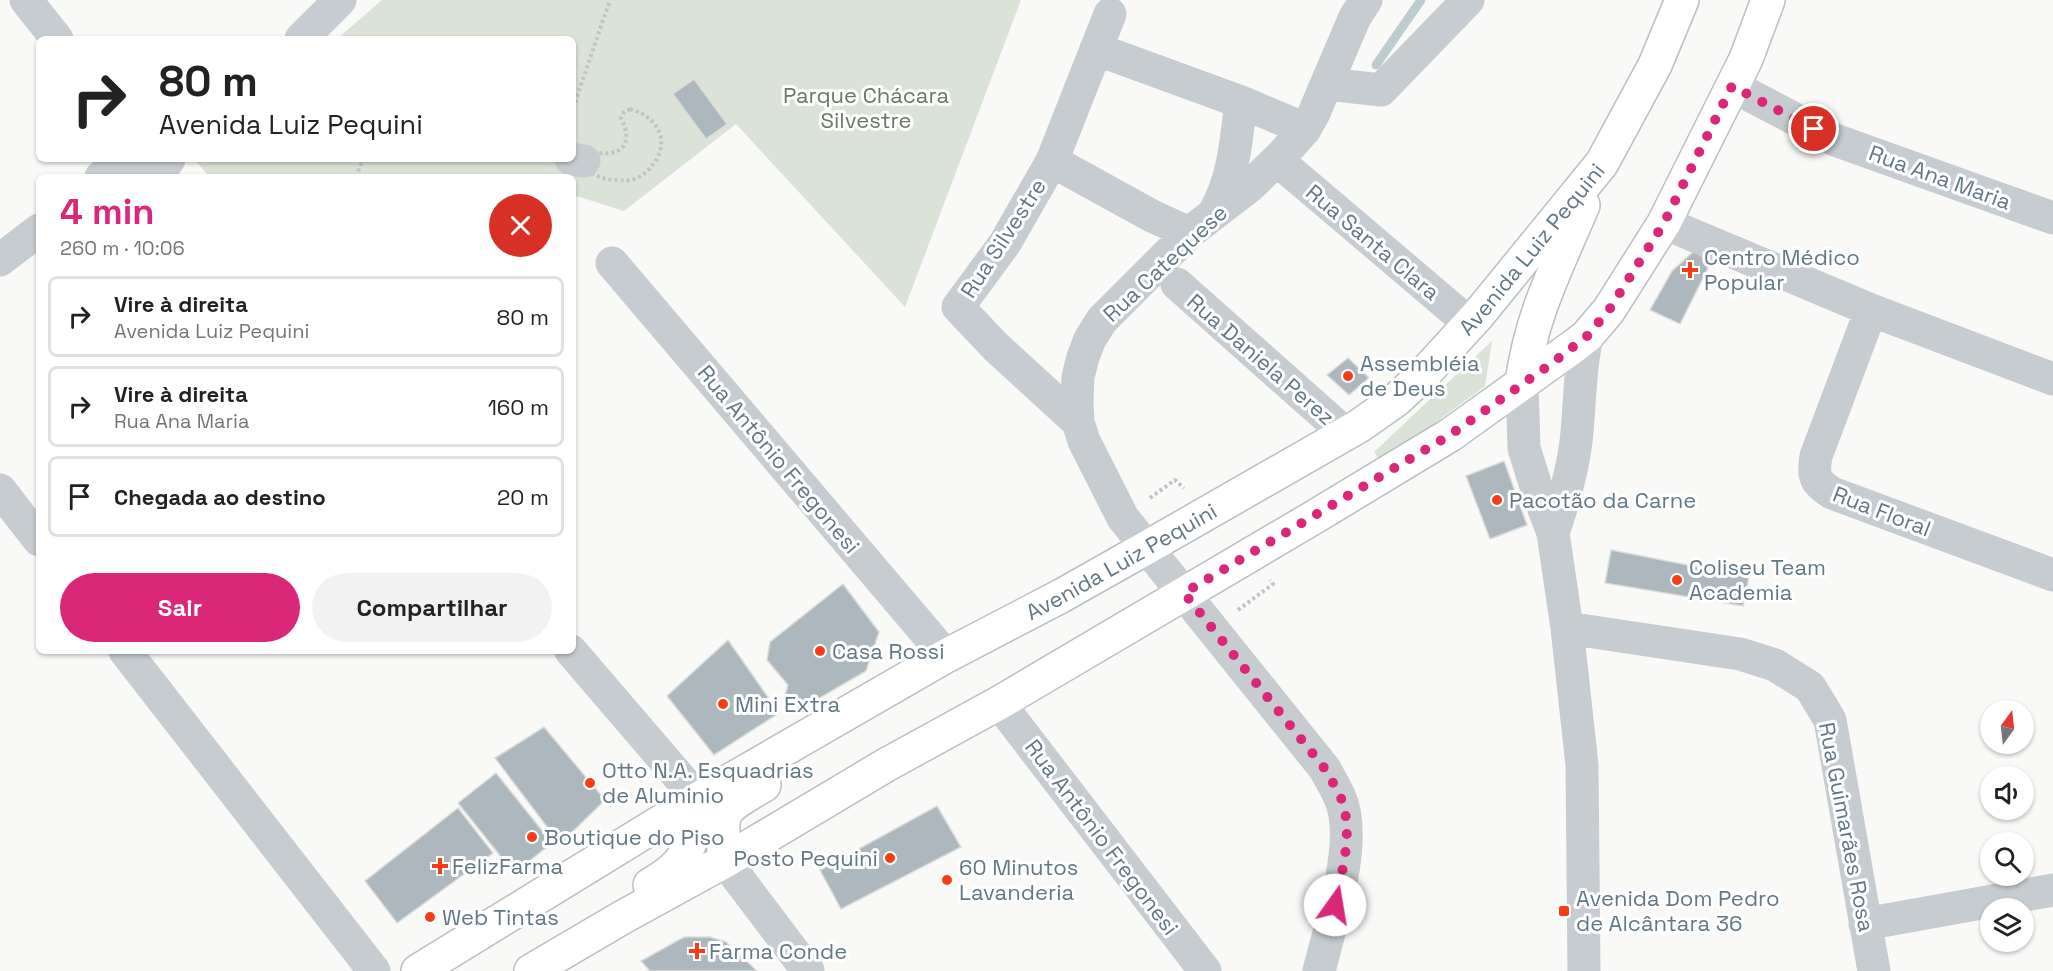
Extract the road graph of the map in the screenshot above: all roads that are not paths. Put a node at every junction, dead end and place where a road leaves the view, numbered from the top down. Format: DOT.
graph roads {
  1 [pos="26,0"];
  2 [pos="340,0"];
  3 [pos="1366,0"];
  4 [pos="1468,0"];
  5 [pos="1682,0"];
  6 [pos="1768,0"];
  7 [pos="1110,14"];
  8 [pos="55,36"];
  9 [pos="304,36"];
  10 [pos="1096,49"];
  11 [pos="1327,84"];
  12 [pos="1732,86"];
  13 [pos="1240,102"];
  14 [pos="1305,129"];
  15 [pos="1278,160"];
  16 [pos="1052,161"];
  17 [pos="1602,163"];
  18 [pos="147,167"];
  19 [pos="115,174"];
  20 [pos="2053,218"];
  21 [pos="1664,223"];
  22 [pos="1201,225"];
  23 [pos="36,232"];
  24 [pos="0,260"];
  25 [pos="612,263"];
  26 [pos="1177,284"];
  27 [pos="1871,310"];
  28 [pos="1470,324"];
  29 [pos="1587,336"];
  30 [pos="2053,379"];
  31 [pos="1522,383"];
  32 [pos="1078,422"];
  33 [pos="1346,434"];
  34 [pos="0,490"];
  35 [pos="1553,533"];
  36 [pos="36,536"];
  37 [pos="1146,548"];
  38 [pos="2053,575"];
  39 [pos="1184,593"];
  40 [pos="1567,628"];
  41 [pos="127,654"];
  42 [pos="574,654"];
  43 [pos="946,656"];
  44 [pos="999,703"];
  45 [pos="698,799"];
  46 [pos="725,861"];
  47 [pos="2053,890"];
  48 [pos="1865,924"];
  49 [pos="374,971"];
  50 [pos="418,971"];
  51 [pos="526,971"];
  52 [pos="531,971"];
  53 [pos="808,971"];
  54 [pos="1204,971"];
  55 [pos="1319,971"];
  56 [pos="1584,971"];
  57 [pos="1874,971"];
  1 -- 8 [label="street"];
  2 -- 9 [label="street"];
  3 -- 11 [label="street, Rua Catequese"];
  4 -- 11 [label="street"];
  5 -- 17 [label="main road, Avenida Luiz Pequini"];
  6 -- 12 [label="main road"];
  7 -- 10 [label="street, Rua Silvestre"];
  10 -- 13 [label="street"];
  10 -- 16 [label="street, Rua Silvestre"];
  11 -- 14 [label="street, Rua Catequese"];
  12 -- 20 [label="street, Rua Ana Maria"];
  12 -- 21 [label="main road"];
  13 -- 14 [label="street"];
  13 -- 22 [label="street"];
  14 -- 15 [label="street, Rua Catequese"];
  15 -- 22 [label="street, Rua Catequese"];
  15 -- 28 [label="street, Rua Santa Clara"];
  16 -- 22 [label="street"];
  16 -- 32 [label="street, Rua Silvestre"];
  17 -- 28 [label="main road, Avenida Luiz Pequini"];
  17 -- 31 [label="main road"];
  18 -- 19 [label="street"];
  21 -- 27 [label="street"];
  21 -- 29 [label="main road"];
  22 -- 32 [label="street, Rua Catequese"];
  23 -- 24 [label="street"];
  25 -- 43 [label="street, Rua Antônio Fregonesi"];
  26 -- 33 [label="street, Rua Daniela Perez"];
  27 -- 30 [label="street"];
  27 -- 38 [label="street, Rua Floral"];
  28 -- 33 [label="main road, Avenida Luiz Pequini"];
  29 -- 31 [label="main road"];
  29 -- 35 [label="street"];
  31 -- 35 [label="street"];
  31 -- 39 [label="main road"];
  32 -- 37 [label="street, Rua Catequese"];
  33 -- 37 [label="main road, Avenida Luiz Pequini"];
  34 -- 36 [label="street"];
  35 -- 40 [label="street"];
  37 -- 39 [label="street, Rua Catequese"];
  37 -- 43 [label="main road, Avenida Luiz Pequini"];
  39 -- 44 [label="main road"];
  39 -- 55 [label="street, Rua Catequese"];
  40 -- 48 [label="street, Rua Guimarães Rosa"];
  40 -- 56 [label="street"];
  41 -- 49 [label="street"];
  42 -- 45 [label="street"];
  43 -- 45 [label="main road, Avenida Luiz Pequini"];
  43 -- 46 [label="main road"];
  44 -- 46 [label="main road"];
  44 -- 54 [label="street, Rua Antônio Fregonesi"];
  45 -- 50 [label="main road, Avenida Luiz Pequini"];
  45 -- 51 [label="main road"];
  46 -- 52 [label="main road"];
  46 -- 53 [label="street"];
  47 -- 48 [label="street"];
  48 -- 57 [label="street, Rua Guimarães Rosa"];
}
